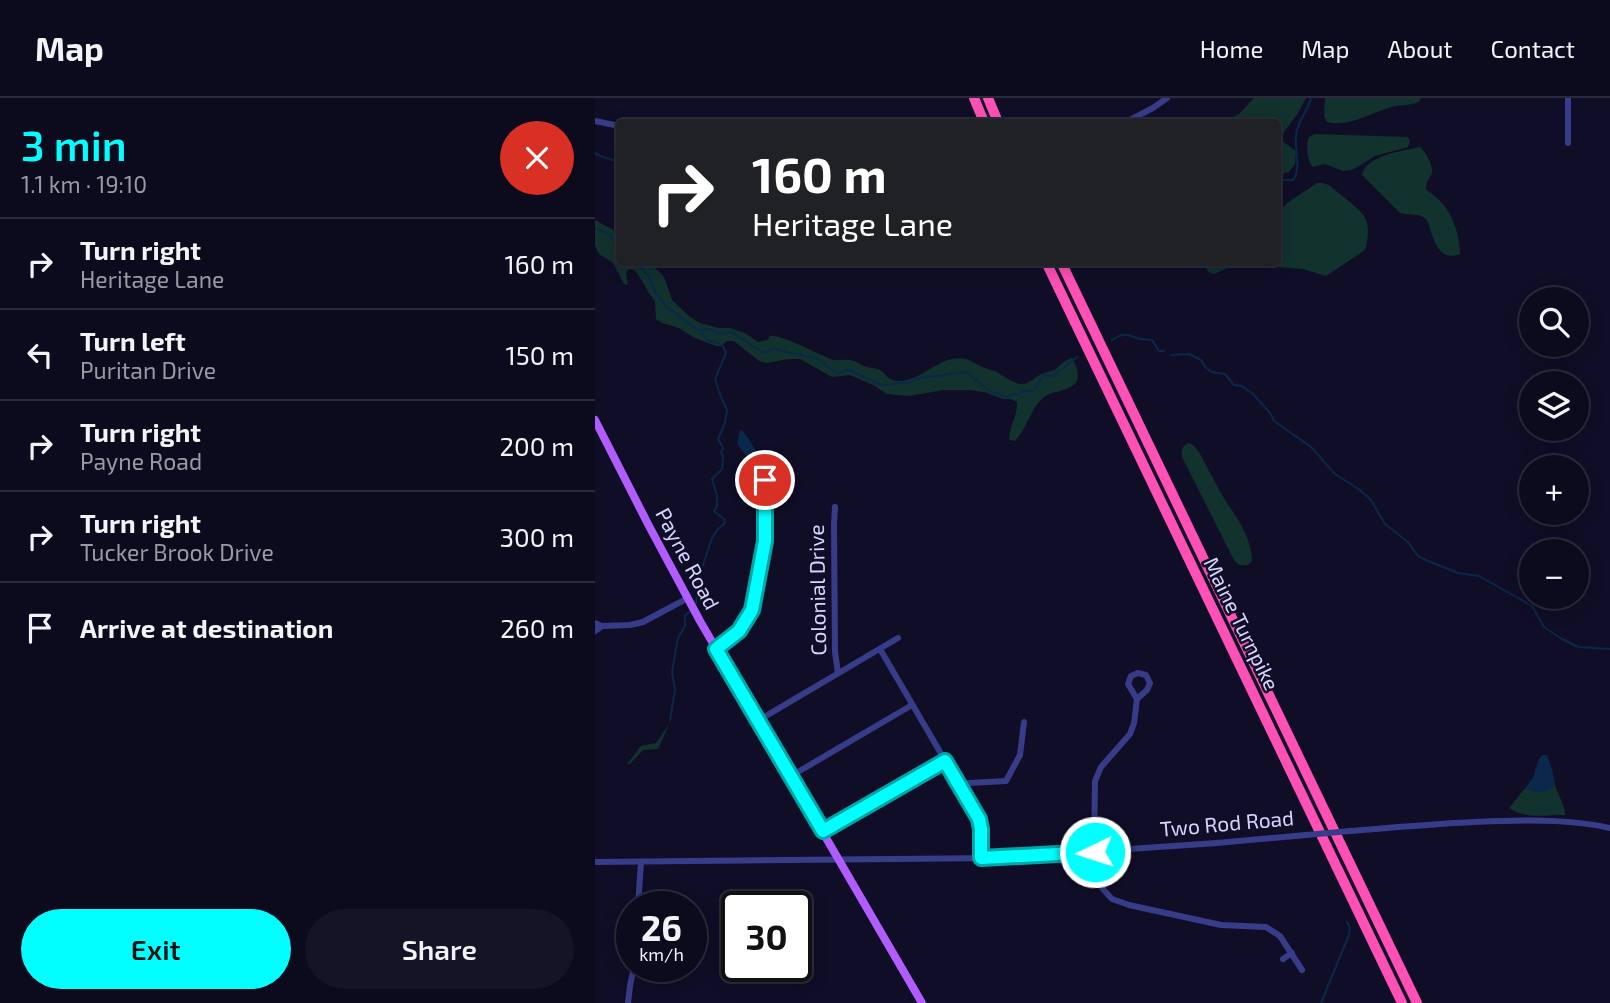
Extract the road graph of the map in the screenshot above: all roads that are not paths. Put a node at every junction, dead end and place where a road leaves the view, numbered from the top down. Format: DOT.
graph roads {
  1 [pos="974,98"];
  2 [pos="988,98"];
  3 [pos="1167,98"];
  4 [pos="1567,98"];
  5 [pos="983,119"];
  6 [pos="997,119"];
  7 [pos="1132,119"];
  8 [pos="595,121"];
  9 [pos="616,125"];
  10 [pos="1568,143"];
  11 [pos="1048,266"];
  12 [pos="1064,266"];
  13 [pos="595,420"];
  14 [pos="765,467"];
  15 [pos="765,480"];
  16 [pos="781,480"];
  17 [pos="835,507"];
  18 [pos="688,598"];
  19 [pos="599,625"];
  20 [pos="595,631"];
  21 [pos="898,638"];
  22 [pos="716,649"];
  23 [pos="880,649"];
  24 [pos="838,673"];
  25 [pos="1137,699"];
  26 [pos="912,705"];
  27 [pos="759,720"];
  28 [pos="1024,722"];
  29 [pos="945,761"];
  30 [pos="791,776"];
  31 [pos="961,786"];
  32 [pos="1610,828"];
  33 [pos="823,831"];
  34 [pos="1095,852"];
  35 [pos="981,858"];
  36 [pos="840,860"];
  37 [pos="595,862"];
  38 [pos="641,862"];
  39 [pos="639,891"];
  40 [pos="1291,953"];
  41 [pos="1283,959"];
  42 [pos="1302,970"];
  43 [pos="631,982"];
  44 [pos="628,1003"];
  45 [pos="922,1003"];
  46 [pos="1402,1003"];
  47 [pos="1417,1003"];
  1 -- 5 [label="highway"];
  2 -- 6 [label="highway"];
  3 -- 7 [label="street"];
  4 -- 10 [label="street"];
  8 -- 9 [label="street"];
  11 -- 46 [label="highway, Maine Turnpike"];
  12 -- 47 [label="highway, Maine Turnpike"];
  13 -- 18 [label="main road, Payne Road"];
  14 -- 15 [label="street"];
  15 -- 16 [label="street"];
  15 -- 22 [label="street"];
  17 -- 24 [label="street, Colonial Drive"];
  18 -- 19 [label="street"];
  18 -- 22 [label="main road, Payne Road"];
  19 -- 20 [label="street"];
  21 -- 23 [label="street"];
  22 -- 27 [label="main road, Payne Road"];
  23 -- 24 [label="street"];
  23 -- 26 [label="street"];
  24 -- 27 [label="street"];
  25 -- 34 [label="street"];
  26 -- 29 [label="street"];
  26 -- 30 [label="street"];
  27 -- 30 [label="main road, Payne Road"];
  28 -- 31 [label="street"];
  29 -- 31 [label="street"];
  29 -- 33 [label="street"];
  30 -- 33 [label="main road, Payne Road"];
  31 -- 35 [label="street"];
  32 -- 34 [label="street, Two Rod Road, bridge"];
  33 -- 36 [label="main road, Payne Road"];
  34 -- 35 [label="street, Two Rod Road"];
  34 -- 40 [label="street"];
  35 -- 36 [label="street, Two Rod Road"];
  36 -- 38 [label="street, Two Rod Road"];
  36 -- 45 [label="main road, Payne Road"];
  37 -- 38 [label="street, Two Rod Road"];
  38 -- 39 [label="street"];
  40 -- 41 [label="street"];
  40 -- 42 [label="street"];
  43 -- 44 [label="street"];
}
